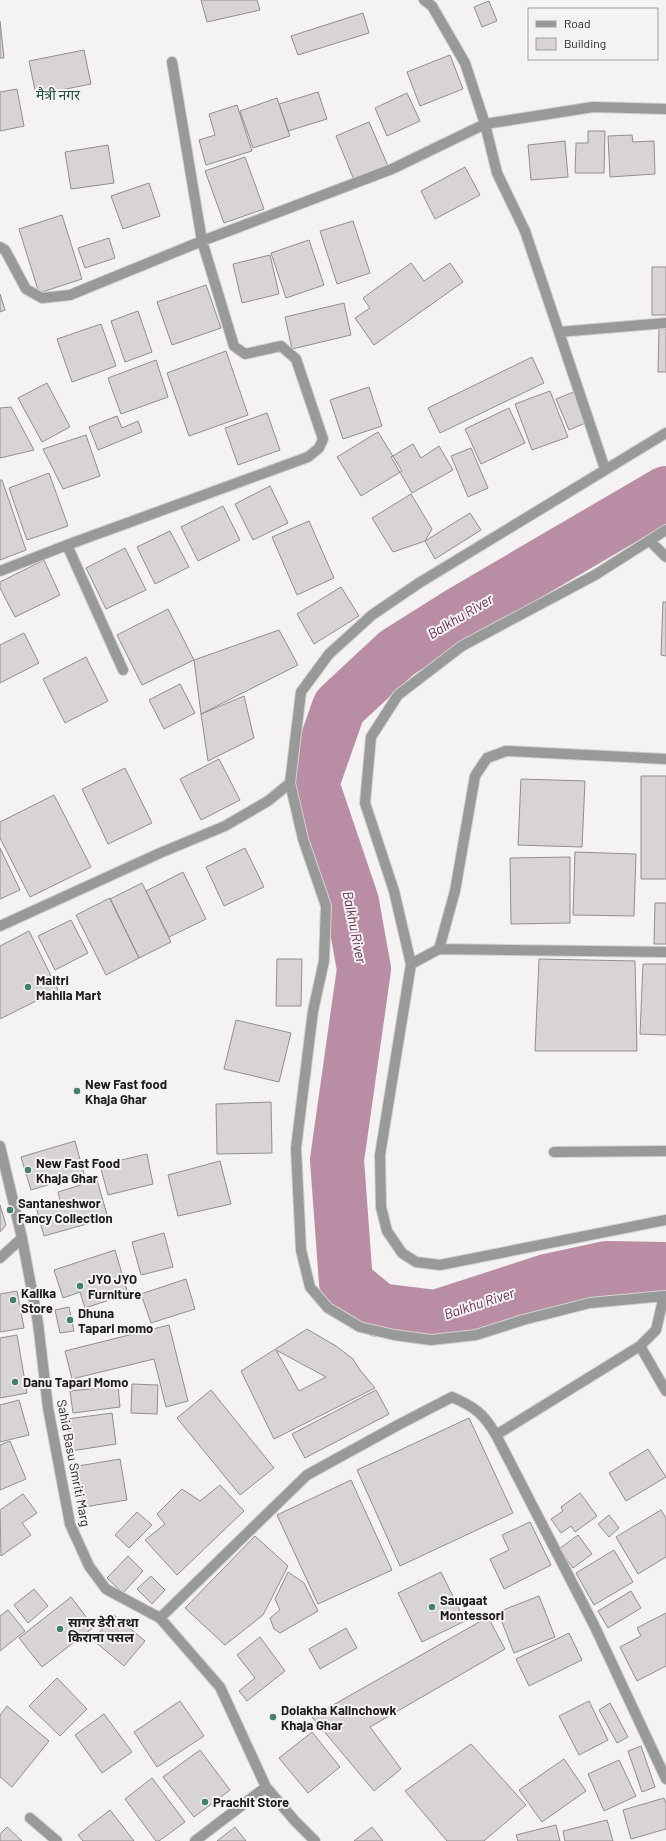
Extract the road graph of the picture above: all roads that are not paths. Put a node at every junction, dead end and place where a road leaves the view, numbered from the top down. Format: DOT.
graph roads {
  1 [pos="424,0"];
  2 [pos="172,62"];
  3 [pos="666,109"];
  4 [pos="484,124"];
  5 [pos="202,241"];
  6 [pos="0,247"];
  7 [pos="666,323"];
  8 [pos="559,332"];
  9 [pos="666,433"];
  10 [pos="605,469"];
  11 [pos="666,530"];
  12 [pos="650,541"];
  13 [pos="67,545"];
  14 [pos="666,557"];
  15 [pos="0,571"];
  16 [pos="123,670"];
  17 [pos="666,759"];
  18 [pos="290,783"];
  19 [pos="0,926"];
  20 [pos="439,949"];
  21 [pos="666,952"];
  22 [pos="411,964"];
  23 [pos="0,1146"];
  24 [pos="666,1151"];
  25 [pos="554,1152"];
  26 [pos="1,1160"];
  27 [pos="666,1220"];
  28 [pos="22,1238"];
  29 [pos="0,1258"];
  30 [pos="665,1296"];
  31 [pos="640,1346"];
  32 [pos="666,1391"];
  33 [pos="496,1435"];
  34 [pos="160,1618"];
  35 [pos="666,1779"];
  36 [pos="266,1787"];
  37 [pos="30,1818"];
  38 [pos="56,1841"];
  39 [pos="196,1841"];
  40 [pos="315,1841"];
  1 -- 4 [label="street"];
  2 -- 5 [label="street"];
  3 -- 4 [label="street"];
  4 -- 5 [label="street"];
  4 -- 8 [label="street"];
  5 -- 6 [label="street"];
  5 -- 13 [label="street"];
  7 -- 8 [label="street"];
  8 -- 10 [label="street"];
  9 -- 10 [label="street"];
  10 -- 18 [label="street"];
  11 -- 12 [label="street"];
  12 -- 14 [label="street"];
  12 -- 22 [label="street"];
  13 -- 15 [label="street"];
  13 -- 16 [label="street"];
  17 -- 20 [label="street"];
  18 -- 19 [label="street"];
  18 -- 30 [label="street"];
  20 -- 21 [label="street"];
  20 -- 22 [label="street"];
  22 -- 27 [label="street"];
  23 -- 26 [label="street, Sahid Basu Smriti Marg"];
  24 -- 25 [label="street"];
  26 -- 28 [label="street, Sahid Basu Smriti Marg"];
  28 -- 29 [label="street"];
  28 -- 34 [label="street, Sahid Basu Smriti Marg"];
  30 -- 31 [label="street"];
  31 -- 32 [label="street"];
  31 -- 33 [label="street"];
  33 -- 34 [label="street"];
  33 -- 35 [label="street"];
  34 -- 36 [label="street, Sahid Basu Smriti Marg"];
  36 -- 39 [label="street"];
  36 -- 40 [label="street, Sahid Basu Smriti Marg"];
  37 -- 38 [label="street"];
}
